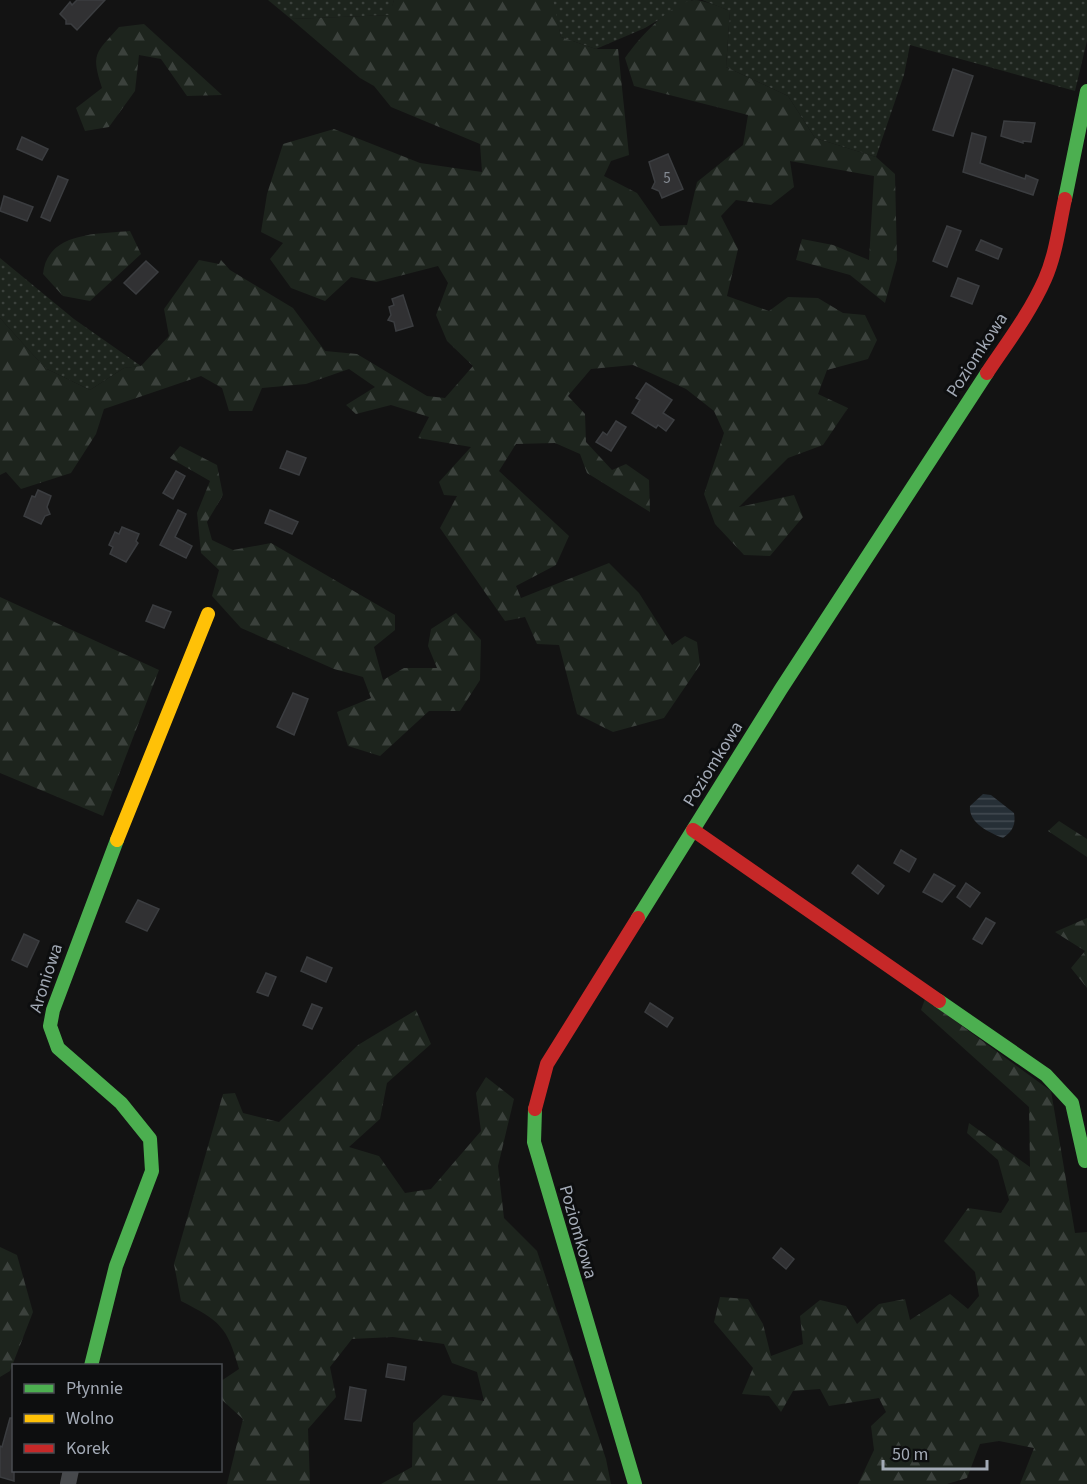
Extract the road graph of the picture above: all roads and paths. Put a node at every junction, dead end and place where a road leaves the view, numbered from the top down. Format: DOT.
graph roads {
  1 [pos="1087,92"];
  2 [pos="208,614"];
  3 [pos="693,830"];
  4 [pos="1085,1161"];
  5 [pos="91,1364"];
  6 [pos="634,1484"];
  1 -- 3 [label="street, Poziomkowa"];
  2 -- 5 [label="street, Aroniowa"];
  3 -- 4 [label="street"];
  3 -- 6 [label="street, Poziomkowa"];
}
